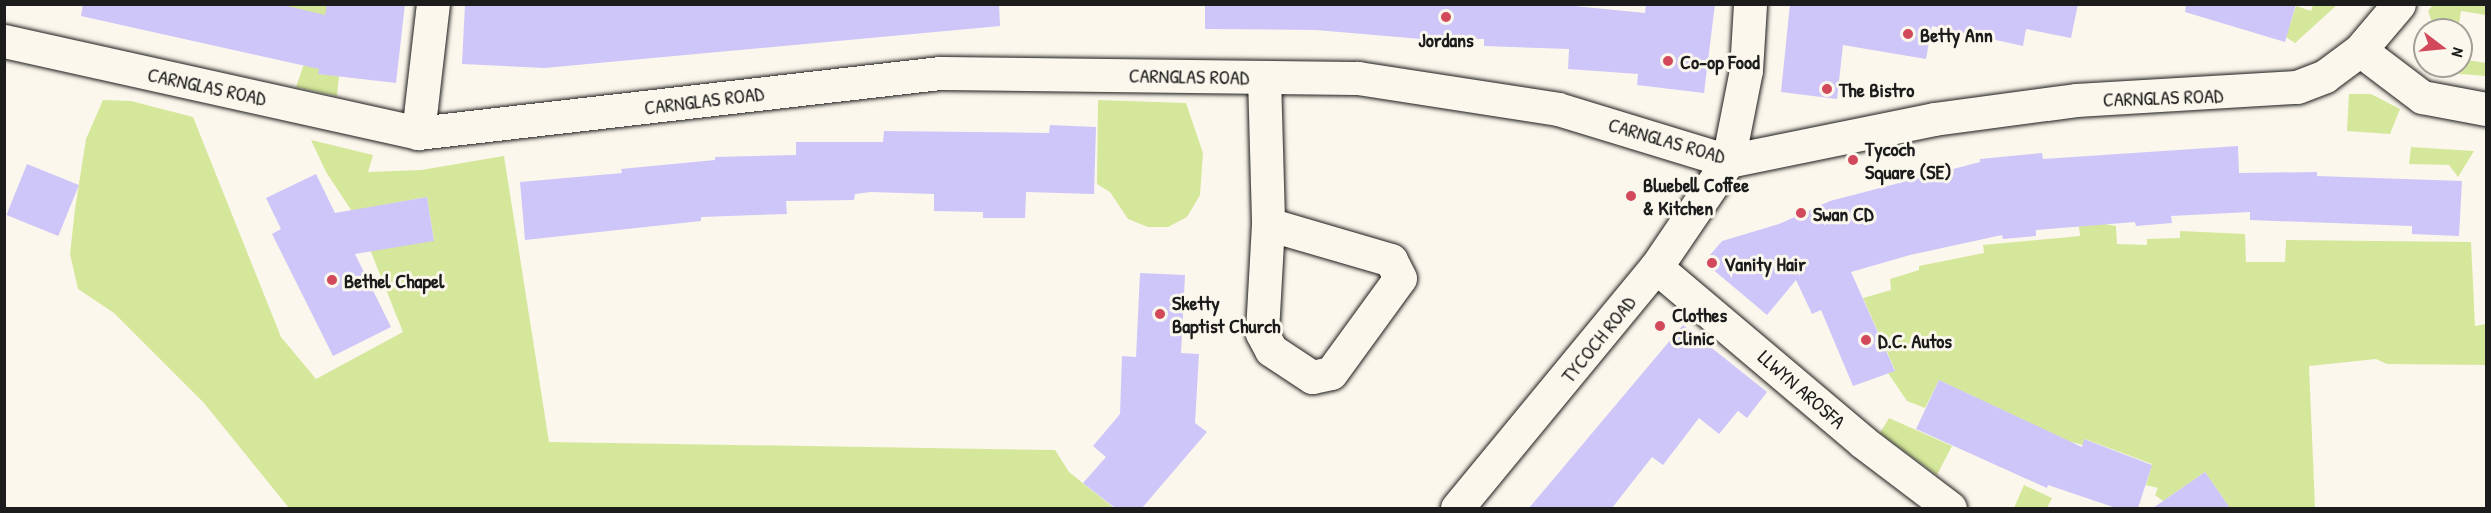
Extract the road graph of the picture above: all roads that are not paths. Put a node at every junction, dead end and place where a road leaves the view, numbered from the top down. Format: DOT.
graph roads {
  1 [pos="432,4"];
  2 [pos="1750,4"];
  3 [pos="2399,4"];
  4 [pos="4,41"];
  5 [pos="2360,50"];
  6 [pos="1264,77"];
  7 [pos="2487,109"];
  8 [pos="418,133"];
  9 [pos="1728,161"];
  10 [pos="1268,224"];
  11 [pos="1656,267"];
  12 [pos="1457,508"];
  13 [pos="1950,508"];
  1 -- 8 [label="street"];
  2 -- 9 [label="street"];
  3 -- 5 [label="street, CARNGLAS ROAD"];
  4 -- 8 [label="street, CARNGLAS ROAD"];
  5 -- 7 [label="street"];
  5 -- 9 [label="street, CARNGLAS ROAD"];
  6 -- 8 [label="street, CARNGLAS ROAD"];
  6 -- 9 [label="street, CARNGLAS ROAD"];
  6 -- 10 [label="street"];
  9 -- 11 [label="street, TYCOCH ROAD"];
  10 -- 10 [label="street"];
  11 -- 12 [label="street, TYCOCH ROAD"];
  11 -- 13 [label="street, LLWYN AROSFA"];
}
